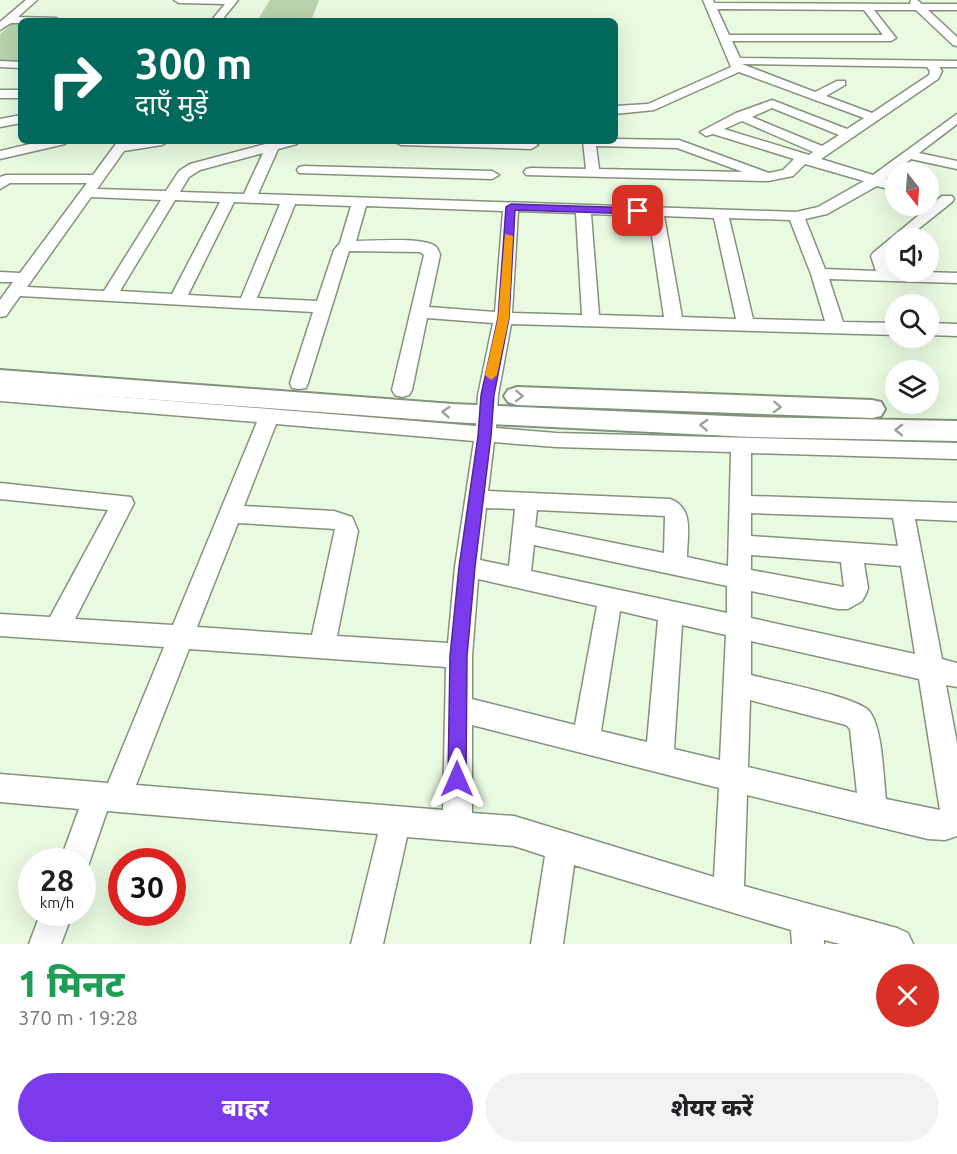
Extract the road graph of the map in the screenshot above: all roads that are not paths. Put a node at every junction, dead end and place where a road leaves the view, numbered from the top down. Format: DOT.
graph roads {
  1 [pos="32,0"];
  2 [pos="179,0"];
  3 [pos="851,0"];
  4 [pos="232,1"];
  5 [pos="710,3"];
  6 [pos="747,3"];
  7 [pos="916,4"];
  8 [pos="825,7"];
  9 [pos="867,7"];
  10 [pos="957,8"];
  11 [pos="218,18"];
  12 [pos="9,20"];
  13 [pos="18,20"];
  14 [pos="0,27"];
  15 [pos="726,38"];
  16 [pos="957,43"];
  17 [pos="0,64"];
  18 [pos="737,64"];
  19 [pos="930,64"];
  20 [pos="957,64"];
  21 [pos="18,65"];
  22 [pos="841,83"];
  23 [pos="18,84"];
  24 [pos="6,94"];
  25 [pos="816,96"];
  26 [pos="618,110"];
  27 [pos="740,116"];
  28 [pos="875,118"];
  29 [pos="957,118"];
  30 [pos="18,120"];
  31 [pos="0,123"];
  32 [pos="712,129"];
  33 [pos="850,135"];
  34 [pos="47,144"];
  35 [pos="123,144"];
  36 [pos="281,144"];
  37 [pos="531,144"];
  38 [pos="590,144"];
  39 [pos="596,144"];
  40 [pos="679,144"];
  41 [pos="273,146"];
  42 [pos="824,152"];
  43 [pos="0,155"];
  44 [pos="909,155"];
  45 [pos="638,159"];
  46 [pos="806,160"];
  47 [pos="957,165"];
  48 [pos="304,170"];
  49 [pos="592,173"];
  50 [pos="492,176"];
  51 [pos="768,177"];
  52 [pos="98,179"];
  53 [pos="2,181"];
  54 [pos="873,182"];
  55 [pos="321,185"];
  56 [pos="885,185"];
  57 [pos="462,190"];
  58 [pos="531,190"];
  59 [pos="88,193"];
  60 [pos="171,196"];
  61 [pos="229,198"];
  62 [pos="249,198"];
  63 [pos="289,200"];
  64 [pos="952,200"];
  65 [pos="360,201"];
  66 [pos="511,207"];
  67 [pos="583,209"];
  68 [pos="656,212"];
  69 [pos="721,214"];
  70 [pos="796,216"];
  71 [pos="914,228"];
  72 [pos="347,245"];
  73 [pos="885,251"];
  74 [pos="819,273"];
  75 [pos="885,275"];
  76 [pos="0,277"];
  77 [pos="939,277"];
  78 [pos="957,278"];
  79 [pos="20,285"];
  80 [pos="109,296"];
  81 [pos="177,300"];
  82 [pos="247,303"];
  83 [pos="322,307"];
  84 [pos="0,312"];
  85 [pos="420,312"];
  86 [pos="503,318"];
  87 [pos="591,320"];
  88 [pos="674,323"];
  89 [pos="746,325"];
  90 [pos="836,328"];
  91 [pos="885,329"];
  92 [pos="939,329"];
  93 [pos="957,330"];
  94 [pos="0,361"];
  95 [pos="0,379"];
  96 [pos="299,383"];
  97 [pos="402,390"];
  98 [pos="0,394"];
  99 [pos="957,412"];
  100 [pos="486,415"];
  101 [pos="269,417"];
  102 [pos="957,431"];
  103 [pos="741,445"];
  104 [pos="957,451"];
  105 [pos="0,491"];
  106 [pos="476,499"];
  107 [pos="527,501"];
  108 [pos="741,504"];
  109 [pos="903,511"];
  110 [pos="957,512"];
  111 [pos="230,514"];
  112 [pos="523,534"];
  113 [pos="741,545"];
  114 [pos="851,553"];
  115 [pos="911,557"];
  116 [pos="675,564"];
  117 [pos="467,567"];
  118 [pos="740,577"];
  119 [pos="519,578"];
  120 [pos="610,598"];
  121 [pos="670,612"];
  122 [pos="0,625"];
  123 [pos="739,627"];
  124 [pos="57,629"];
  125 [pos="180,636"];
  126 [pos="322,645"];
  127 [pos="459,656"];
  128 [pos="944,672"];
  129 [pos="738,684"];
  130 [pos="458,709"];
  131 [pos="586,741"];
  132 [pos="659,759"];
  133 [pos="734,778"];
  134 [pos="0,788"];
  135 [pos="107,797"];
  136 [pos="873,810"];
  137 [pos="396,821"];
  138 [pos="457,826"];
  139 [pos="562,845"];
  140 [pos="82,848"];
  141 [pos="728,897"];
  142 [pos="52,926"];
  143 [pos="808,931"];
  144 [pos="45,944"];
  145 [pos="367,944"];
  146 [pos="547,944"];
  147 [pos="897,944"];
  1 -- 12 [label="street"];
  2 -- 4 [label="street"];
  3 -- 8 [label="street"];
  4 -- 11 [label="street"];
  5 -- 6 [label="street"];
  5 -- 15 [label="street"];
  6 -- 8 [label="street"];
  7 -- 9 [label="street"];
  7 -- 10 [label="street"];
  7 -- 16 [label="street"];
  8 -- 9 [label="street"];
  9 -- 15 [label="street"];
  12 -- 13 [label="street"];
  12 -- 14 [label="street"];
  15 -- 18 [label="street"];
  17 -- 21 [label="street"];
  18 -- 19 [label="street"];
  18 -- 25 [label="street"];
  18 -- 26 [label="street"];
  19 -- 20 [label="street"];
  19 -- 28 [label="street"];
  22 -- 25 [label="street"];
  23 -- 24 [label="street"];
  25 -- 28 [label="street"];
  27 -- 32 [label="street"];
  27 -- 33 [label="street"];
  27 -- 42 [label="street"];
  28 -- 33 [label="street"];
  29 -- 44 [label="street"];
  30 -- 31 [label="street"];
  32 -- 40 [label="street"];
  32 -- 46 [label="street"];
  33 -- 42 [label="street"];
  34 -- 43 [label="street"];
  35 -- 52 [label="street"];
  36 -- 41 [label="street"];
  37 -- 58 [label="street"];
  38 -- 49 [label="street"];
  39 -- 45 [label="street"];
  40 -- 45 [label="street"];
  40 -- 51 [label="street"];
  41 -- 60 [label="street"];
  41 -- 62 [label="street"];
  42 -- 46 [label="street"];
  44 -- 47 [label="street"];
  44 -- 54 [label="street"];
  45 -- 49 [label="street"];
  45 -- 51 [label="street"];
  46 -- 51 [label="street"];
  46 -- 54 [label="street"];
  48 -- 55 [label="street"];
  49 -- 58 [label="street"];
  50 -- 57 [label="street"];
  52 -- 53 [label="street"];
  52 -- 59 [label="street"];
  54 -- 56 [label="street"];
  54 -- 70 [label="street"];
  55 -- 57 [label="street"];
  55 -- 63 [label="street"];
  55 -- 65 [label="street"];
  57 -- 65 [label="street"];
  57 -- 66 [label="street"];
  58 -- 66 [label="street"];
  58 -- 67 [label="street"];
  59 -- 60 [label="street"];
  59 -- 79 [label="street"];
  60 -- 61 [label="street"];
  60 -- 80 [label="street"];
  61 -- 62 [label="street"];
  61 -- 81 [label="street"];
  62 -- 63 [label="street"];
  63 -- 82 [label="street"];
  64 -- 71 [label="street"];
  65 -- 72 [label="street"];
  66 -- 86 [label="street"];
  67 -- 68 [label="street"];
  67 -- 87 [label="street"];
  68 -- 69 [label="street"];
  68 -- 88 [label="street"];
  69 -- 70 [label="street"];
  69 -- 89 [label="street"];
  70 -- 74 [label="street"];
  72 -- 83 [label="street"];
  72 -- 85 [label="street"];
  73 -- 75 [label="street"];
  74 -- 75 [label="street"];
  74 -- 90 [label="street"];
  76 -- 79 [label="street"];
  77 -- 78 [label="street"];
  79 -- 80 [label="street"];
  79 -- 84 [label="street"];
  80 -- 81 [label="street"];
  81 -- 82 [label="street"];
  82 -- 83 [label="street"];
  83 -- 96 [label="street"];
  85 -- 86 [label="street"];
  85 -- 97 [label="street"];
  86 -- 87 [label="street"];
  86 -- 100 [label="street"];
  87 -- 88 [label="street"];
  88 -- 89 [label="street"];
  89 -- 90 [label="street"];
  90 -- 91 [label="street"];
  92 -- 93 [label="street"];
  94 -- 96 [label="street"];
  100 -- 95 [label="street, one-way"];
  96 -- 97 [label="street"];
  97 -- 100 [label="street"];
  98 -- 101 [label="street"];
  100 -- 99 [label="street, one-way"];
  100 -- 101 [label="street"];
  102 -- 100 [label="street, one-way"];
  100 -- 103 [label="street"];
  100 -- 106 [label="street"];
  101 -- 111 [label="street"];
  103 -- 104 [label="street"];
  103 -- 108 [label="street"];
  105 -- 124 [label="street"];
  106 -- 107 [label="street"];
  106 -- 117 [label="street"];
  107 -- 112 [label="street"];
  107 -- 116 [label="street"];
  108 -- 109 [label="street"];
  108 -- 113 [label="street"];
  109 -- 110 [label="street"];
  109 -- 115 [label="street"];
  111 -- 125 [label="street"];
  111 -- 126 [label="street"];
  112 -- 116 [label="street"];
  112 -- 119 [label="street"];
  113 -- 114 [label="street"];
  113 -- 118 [label="street"];
  114 -- 115 [label="street"];
  114 -- 118 [label="street"];
  115 -- 128 [label="street"];
  116 -- 118 [label="street"];
  117 -- 119 [label="street"];
  117 -- 127 [label="street"];
  118 -- 123 [label="street"];
  119 -- 120 [label="street"];
  120 -- 121 [label="street"];
  120 -- 131 [label="street"];
  121 -- 123 [label="street"];
  121 -- 132 [label="street"];
  122 -- 124 [label="street"];
  123 -- 128 [label="street"];
  123 -- 129 [label="street"];
  124 -- 125 [label="street"];
  125 -- 126 [label="street"];
  125 -- 135 [label="street"];
  126 -- 127 [label="street"];
  127 -- 130 [label="street"];
  128 -- 136 [label="street"];
  129 -- 133 [label="street"];
  129 -- 136 [label="street"];
  130 -- 131 [label="street"];
  130 -- 138 [label="street"];
  131 -- 132 [label="street"];
  132 -- 133 [label="street"];
  133 -- 136 [label="street"];
  133 -- 141 [label="street"];
  134 -- 135 [label="street"];
  135 -- 137 [label="street"];
  135 -- 140 [label="street"];
  137 -- 138 [label="street"];
  137 -- 145 [label="street"];
  138 -- 139 [label="street"];
  139 -- 141 [label="street"];
  139 -- 146 [label="street"];
  141 -- 143 [label="street"];
  142 -- 144 [label="street"];
  143 -- 147 [label="street"];
}
